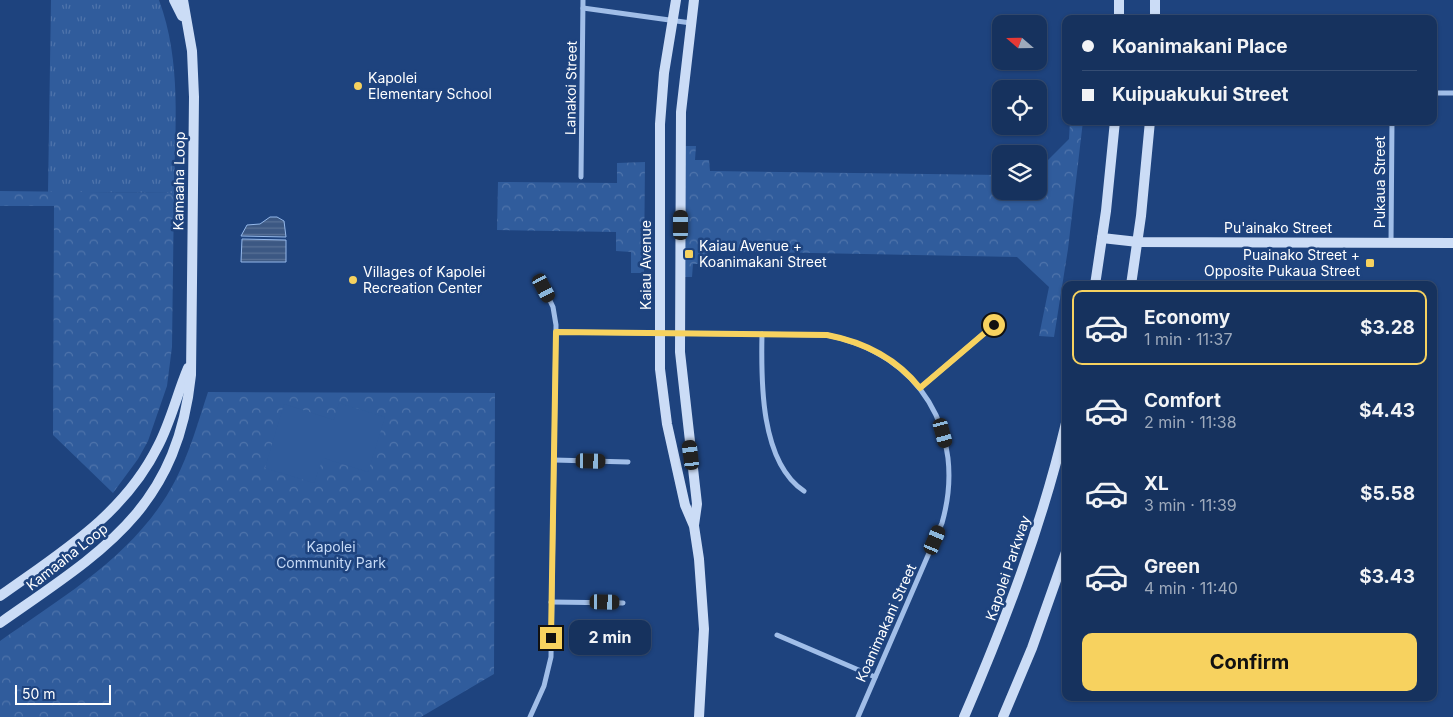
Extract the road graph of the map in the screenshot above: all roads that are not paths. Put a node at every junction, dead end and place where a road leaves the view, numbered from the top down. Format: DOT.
graph roads {
  1 [pos="174,0"];
  2 [pos="183,0"];
  3 [pos="583,0"];
  4 [pos="676,0"];
  5 [pos="694,0"];
  6 [pos="1119,0"];
  7 [pos="1155,0"];
  8 [pos="583,8"];
  9 [pos="1119,15"];
  10 [pos="1155,15"];
  11 [pos="673,20"];
  12 [pos="691,23"];
  13 [pos="188,28"];
  14 [pos="1437,93"];
  15 [pos="1453,93"];
  16 [pos="1115,125"];
  17 [pos="1150,125"];
  18 [pos="1392,125"];
  19 [pos="581,177"];
  20 [pos="1102,238"];
  21 [pos="1138,242"];
  22 [pos="1391,242"];
  23 [pos="1453,242"];
  24 [pos="1096,281"];
  25 [pos="1132,281"];
  26 [pos="544,288"];
  27 [pos="994,325"];
  28 [pos="556,332"];
  29 [pos="660,334"];
  30 [pos="680,334"];
  31 [pos="762,334"];
  32 [pos="190,365"];
  33 [pos="920,388"];
  34 [pos="1062,438"];
  35 [pos="554,460"];
  36 [pos="628,462"];
  37 [pos="804,491"];
  38 [pos="694,526"];
  39 [pos="1062,563"];
  40 [pos="0,596"];
  41 [pos="552,602"];
  42 [pos="623,602"];
  43 [pos="0,623"];
  44 [pos="777,635"];
  45 [pos="875,677"];
  46 [pos="530,717"];
  47 [pos="699,717"];
  48 [pos="858,717"];
  49 [pos="964,717"];
  50 [pos="1002,717"];
  1 -- 13 [label="street, Kamaaha Loop"];
  2 -- 13 [label="street, Kamaaha Loop"];
  3 -- 8 [label="street, Lanakoi Street"];
  4 -- 11 [label="street, Kaiau Avenue"];
  5 -- 12 [label="street, Kaiau Avenue"];
  6 -- 9 [label="street"];
  7 -- 10 [label="street"];
  8 -- 11 [label="street"];
  8 -- 19 [label="street, Lanakoi Street"];
  11 -- 12 [label="street"];
  11 -- 29 [label="street, Kaiau Avenue"];
  12 -- 30 [label="street, Kaiau Avenue"];
  13 -- 32 [label="street, Kamaaha Loop"];
  14 -- 15 [label="street"];
  16 -- 20 [label="street"];
  17 -- 21 [label="street"];
  18 -- 22 [label="street, Pukaua Street"];
  20 -- 21 [label="street, Pu'ainako Street"];
  20 -- 24 [label="street"];
  21 -- 22 [label="street, Pu'ainako Street"];
  21 -- 25 [label="street"];
  22 -- 23 [label="street, Pu'ainako Street"];
  26 -- 28 [label="street"];
  27 -- 33 [label="street"];
  28 -- 29 [label="street, Koanimakani Street"];
  28 -- 35 [label="street"];
  29 -- 30 [label="street, Koanimakani Street"];
  29 -- 38 [label="street, Kaiau Avenue"];
  30 -- 31 [label="street, Koanimakani Street"];
  30 -- 38 [label="street, Kaiau Avenue"];
  31 -- 33 [label="street, Koanimakani Street"];
  31 -- 37 [label="street"];
  32 -- 40 [label="street, Kamaaha Loop"];
  32 -- 43 [label="street, Kamaaha Loop"];
  33 -- 45 [label="street, Koanimakani Street"];
  34 -- 49 [label="street, Kapolei Parkway"];
  35 -- 36 [label="street"];
  35 -- 41 [label="street"];
  38 -- 47 [label="street, Kaiau Avenue"];
  39 -- 50 [label="street"];
  41 -- 42 [label="street"];
  41 -- 46 [label="street"];
  44 -- 45 [label="street"];
  45 -- 48 [label="street, Koanimakani Street"];
}
